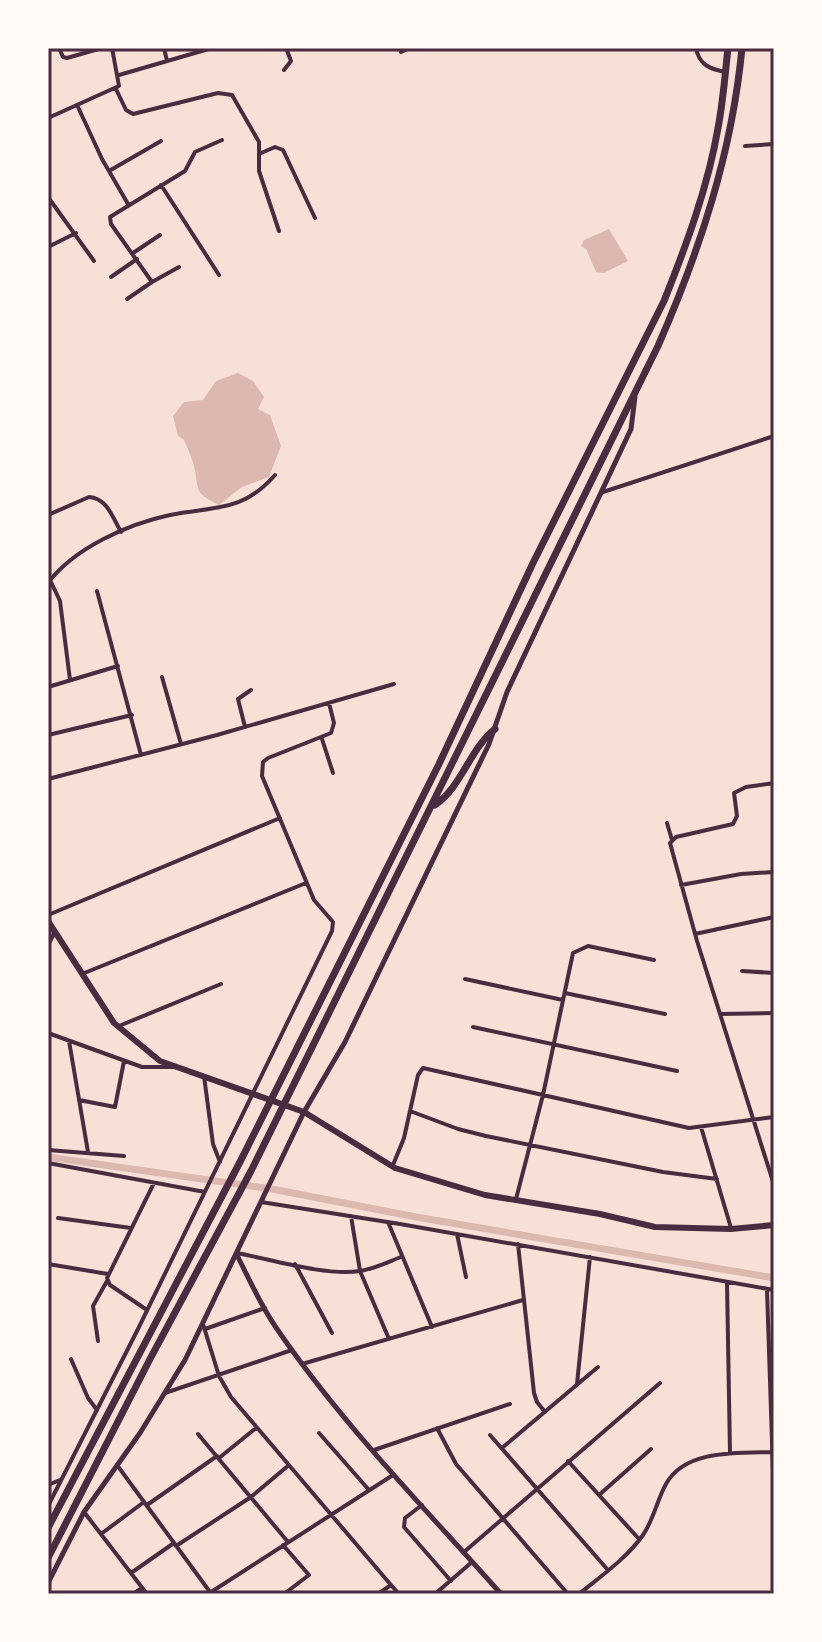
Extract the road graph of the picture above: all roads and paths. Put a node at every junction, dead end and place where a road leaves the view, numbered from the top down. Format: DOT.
graph roads {
  1 [pos="59,48"];
  2 [pos="102,48"];
  3 [pos="112,48"];
  4 [pos="164,48"];
  5 [pos="212,48"];
  6 [pos="286,48"];
  7 [pos="410,48"];
  8 [pos="696,48"];
  9 [pos="728,48"];
  10 [pos="742,48"];
  11 [pos="401,52"];
  12 [pos="167,61"];
  13 [pos="284,70"];
  14 [pos="725,72"];
  15 [pos="119,75"];
  16 [pos="116,89"];
  17 [pos="78,107"];
  18 [pos="48,118"];
  19 [pos="222,140"];
  20 [pos="161,141"];
  21 [pos="774,144"];
  22 [pos="745,146"];
  23 [pos="261,153"];
  24 [pos="109,171"];
  25 [pos="161,185"];
  26 [pos="48,197"];
  27 [pos="128,205"];
  28 [pos="315,218"];
  29 [pos="279,231"];
  30 [pos="76,233"];
  31 [pos="160,235"];
  32 [pos="48,247"];
  33 [pos="133,253"];
  34 [pos="137,259"];
  35 [pos="94,261"];
  36 [pos="179,267"];
  37 [pos="219,275"];
  38 [pos="111,277"];
  39 [pos="152,282"];
  40 [pos="127,299"];
  41 [pos="634,392"];
  42 [pos="774,436"];
  43 [pos="275,475"];
  44 [pos="603,492"];
  45 [pos="48,515"];
  46 [pos="121,532"];
  47 [pos="48,571"];
  48 [pos="50,579"];
  49 [pos="97,591"];
  50 [pos="119,665"];
  51 [pos="162,677"];
  52 [pos="70,680"];
  53 [pos="394,684"];
  54 [pos="48,686"];
  55 [pos="251,690"];
  56 [pos="329,703"];
  57 [pos="132,715"];
  58 [pos="246,727"];
  59 [pos="495,729"];
  60 [pos="48,735"];
  61 [pos="322,739"];
  62 [pos="182,745"];
  63 [pos="141,755"];
  64 [pos="333,773"];
  65 [pos="48,779"];
  66 [pos="774,783"];
  67 [pos="432,807"];
  68 [pos="280,818"];
  69 [pos="667,823"];
  70 [pos="672,840"];
  71 [pos="774,872"];
  72 [pos="306,883"];
  73 [pos="681,885"];
  74 [pos="774,885"];
  75 [pos="774,917"];
  76 [pos="48,918"];
  77 [pos="55,932"];
  78 [pos="695,934"];
  79 [pos="48,945"];
  80 [pos="654,960"];
  81 [pos="742,971"];
  82 [pos="774,973"];
  83 [pos="82,974"];
  84 [pos="465,979"];
  85 [pos="221,984"];
  86 [pos="565,993"];
  87 [pos="563,1000"];
  88 [pos="774,1013"];
  89 [pos="665,1014"];
  90 [pos="720,1014"];
  91 [pos="119,1026"];
  92 [pos="473,1027"];
  93 [pos="48,1033"];
  94 [pos="69,1041"];
  95 [pos="554,1044"];
  96 [pos="124,1061"];
  97 [pos="174,1067"];
  98 [pos="677,1071"];
  99 [pos="204,1076"];
  100 [pos="252,1095"];
  101 [pos="543,1095"];
  102 [pos="79,1100"];
  103 [pos="410,1111"];
  104 [pos="304,1112"];
  105 [pos="774,1117"];
  106 [pos="754,1119"];
  107 [pos="701,1127"];
  108 [pos="531,1144"];
  109 [pos="48,1150"];
  110 [pos="88,1152"];
  111 [pos="124,1156"];
  112 [pos="220,1162"];
  113 [pos="48,1163"];
  114 [pos="774,1163"];
  115 [pos="767,1164"];
  116 [pos="393,1167"];
  117 [pos="717,1179"];
  118 [pos="154,1183"];
  119 [pos="774,1185"];
  120 [pos="205,1192"];
  121 [pos="261,1202"];
  122 [pos="515,1202"];
  123 [pos="351,1216"];
  124 [pos="58,1218"];
  125 [pos="388,1222"];
  126 [pos="774,1225"];
  127 [pos="131,1228"];
  128 [pos="731,1229"];
  129 [pos="457,1234"];
  130 [pos="518,1244"];
  131 [pos="237,1254"];
  132 [pos="401,1257"];
  133 [pos="590,1257"];
  134 [pos="48,1264"];
  135 [pos="295,1264"];
  136 [pos="360,1271"];
  137 [pos="108,1274"];
  138 [pos="466,1277"];
  139 [pos="107,1281"];
  140 [pos="727,1283"];
  141 [pos="767,1290"];
  142 [pos="774,1290"];
  143 [pos="523,1300"];
  144 [pos="265,1308"];
  145 [pos="147,1310"];
  146 [pos="204,1326"];
  147 [pos="432,1327"];
  148 [pos="332,1333"];
  149 [pos="389,1339"];
  150 [pos="98,1341"];
  151 [pos="292,1350"];
  152 [pos="71,1359"];
  153 [pos="302,1364"];
  154 [pos="598,1367"];
  155 [pos="219,1376"];
  156 [pos="660,1383"];
  157 [pos="577,1384"];
  158 [pos="164,1393"];
  159 [pos="510,1404"];
  160 [pos="97,1410"];
  161 [pos="545,1412"];
  162 [pos="256,1428"];
  163 [pos="437,1428"];
  164 [pos="319,1433"];
  165 [pos="198,1434"];
  166 [pos="490,1435"];
  167 [pos="502,1448"];
  168 [pos="651,1449"];
  169 [pos="374,1450"];
  170 [pos="773,1452"];
  171 [pos="730,1453"];
  172 [pos="218,1457"];
  173 [pos="568,1461"];
  174 [pos="117,1465"];
  175 [pos="289,1465"];
  176 [pos="393,1475"];
  177 [pos="62,1479"];
  178 [pos="48,1485"];
  179 [pos="537,1487"];
  180 [pos="369,1490"];
  181 [pos="599,1495"];
  182 [pos="251,1497"];
  183 [pos="774,1502"];
  184 [pos="145,1504"];
  185 [pos="422,1505"];
  186 [pos="48,1506"];
  187 [pos="84,1512"];
  188 [pos="332,1514"];
  189 [pos="503,1517"];
  190 [pos="48,1528"];
  191 [pos="101,1534"];
  192 [pos="639,1540"];
  193 [pos="175,1544"];
  194 [pos="286,1544"];
  195 [pos="464,1552"];
  196 [pos="48,1558"];
  197 [pos="472,1562"];
  198 [pos="607,1570"];
  199 [pos="131,1573"];
  200 [pos="451,1581"];
  201 [pos="48,1583"];
  202 [pos="391,1585"];
  203 [pos="142,1588"];
  204 [pos="210,1593"];
  205 [pos="133,1594"];
  206 [pos="147,1594"];
  207 [pos="284,1594"];
  208 [pos="378,1594"];
  209 [pos="399,1594"];
  210 [pos="435,1594"];
  211 [pos="501,1594"];
  212 [pos="568,1594"];
  213 [pos="579,1594"];
  1 -- 2 [label="street"];
  3 -- 15 [label="street"];
  4 -- 12 [label="street"];
  5 -- 12 [label="street"];
  6 -- 13 [label="street"];
  7 -- 11 [label="street"];
  8 -- 14 [label="street"];
  9 -- 14 [label="highway"];
  10 -- 41 [label="highway"];
  12 -- 15 [label="street"];
  14 -- 190 [label="highway"];
  15 -- 16 [label="street"];
  16 -- 17 [label="street"];
  16 -- 23 [label="street"];
  17 -- 18 [label="street"];
  17 -- 24 [label="street"];
  19 -- 25 [label="street"];
  20 -- 24 [label="street"];
  21 -- 22 [label="street"];
  23 -- 28 [label="street"];
  23 -- 29 [label="street"];
  24 -- 27 [label="street"];
  25 -- 27 [label="street"];
  25 -- 37 [label="street"];
  26 -- 30 [label="street"];
  27 -- 33 [label="street"];
  30 -- 32 [label="street"];
  30 -- 35 [label="street"];
  31 -- 33 [label="street"];
  33 -- 34 [label="street"];
  34 -- 38 [label="street"];
  34 -- 39 [label="street"];
  36 -- 39 [label="street"];
  39 -- 40 [label="street"];
  41 -- 44 [label="street"];
  41 -- 67 [label="highway"];
  42 -- 44 [label="street"];
  43 -- 46 [label="street"];
  44 -- 59 [label="street"];
  45 -- 46 [label="street"];
  46 -- 48 [label="street"];
  47 -- 48 [label="street"];
  48 -- 52 [label="street"];
  49 -- 50 [label="street"];
  50 -- 52 [label="street"];
  50 -- 57 [label="street"];
  51 -- 62 [label="street"];
  52 -- 54 [label="street"];
  53 -- 56 [label="street"];
  55 -- 58 [label="street"];
  56 -- 58 [label="street"];
  56 -- 61 [label="street"];
  57 -- 60 [label="street"];
  57 -- 63 [label="street"];
  58 -- 62 [label="street"];
  59 -- 67 [label="highway"];
  59 -- 104 [label="street"];
  61 -- 64 [label="street"];
  61 -- 68 [label="street"];
  62 -- 63 [label="street"];
  63 -- 65 [label="street"];
  66 -- 70 [label="street"];
  67 -- 196 [label="highway"];
  68 -- 72 [label="street"];
  68 -- 76 [label="street"];
  69 -- 70 [label="street"];
  70 -- 73 [label="street"];
  71 -- 73 [label="street"];
  71 -- 74 [label="street"];
  72 -- 83 [label="street"];
  72 -- 100 [label="street"];
  73 -- 78 [label="street"];
  75 -- 78 [label="street"];
  76 -- 77 [label="main road"];
  77 -- 79 [label="street"];
  77 -- 83 [label="main road"];
  78 -- 90 [label="street"];
  80 -- 86 [label="street"];
  81 -- 82 [label="street"];
  83 -- 91 [label="main road"];
  84 -- 87 [label="street"];
  85 -- 91 [label="street"];
  86 -- 87 [label="street"];
  86 -- 89 [label="street"];
  87 -- 95 [label="street"];
  88 -- 90 [label="street"];
  90 -- 106 [label="street"];
  91 -- 97 [label="main road"];
  92 -- 95 [label="street"];
  93 -- 94 [label="street"];
  94 -- 96 [label="street"];
  94 -- 102 [label="street"];
  95 -- 98 [label="street"];
  95 -- 101 [label="street"];
  96 -- 97 [label="street"];
  96 -- 102 [label="street"];
  97 -- 99 [label="main road"];
  99 -- 100 [label="main road"];
  99 -- 112 [label="street"];
  100 -- 104 [label="main road"];
  100 -- 112 [label="street"];
  101 -- 103 [label="street"];
  101 -- 107 [label="street"];
  101 -- 108 [label="street"];
  102 -- 110 [label="street"];
  103 -- 108 [label="street"];
  103 -- 116 [label="street"];
  104 -- 116 [label="main road"];
  104 -- 121 [label="street"];
  105 -- 106 [label="street"];
  106 -- 107 [label="street"];
  106 -- 115 [label="street"];
  107 -- 117 [label="street"];
  108 -- 117 [label="street"];
  108 -- 122 [label="street"];
  109 -- 110 [label="street"];
  110 -- 111 [label="street"];
  112 -- 120 [label="street"];
  113 -- 118 [label="street"];
  114 -- 115 [label="street"];
  115 -- 119 [label="street"];
  116 -- 122 [label="main road"];
  117 -- 128 [label="street"];
  118 -- 120 [label="street"];
  118 -- 127 [label="street"];
  120 -- 145 [label="street"];
  121 -- 123 [label="street"];
  121 -- 131 [label="street"];
  122 -- 128 [label="main road"];
  123 -- 125 [label="street"];
  123 -- 136 [label="street"];
  124 -- 127 [label="street"];
  125 -- 129 [label="street"];
  125 -- 132 [label="street"];
  126 -- 128 [label="main road"];
  127 -- 137 [label="street"];
  129 -- 130 [label="street"];
  129 -- 138 [label="street"];
  130 -- 133 [label="street"];
  130 -- 143 [label="street"];
  131 -- 135 [label="street"];
  131 -- 144 [label="street"];
  131 -- 146 [label="street"];
  132 -- 136 [label="street"];
  132 -- 147 [label="street"];
  133 -- 140 [label="street"];
  133 -- 157 [label="street"];
  134 -- 137 [label="street"];
  135 -- 136 [label="street"];
  135 -- 148 [label="street"];
  136 -- 149 [label="street"];
  137 -- 139 [label="street"];
  139 -- 145 [label="street"];
  139 -- 150 [label="street"];
  140 -- 141 [label="street"];
  140 -- 171 [label="street"];
  141 -- 142 [label="street"];
  141 -- 170 [label="street"];
  143 -- 147 [label="street"];
  143 -- 161 [label="street"];
  144 -- 146 [label="street"];
  144 -- 151 [label="street"];
  145 -- 160 [label="street"];
  146 -- 155 [label="street"];
  146 -- 158 [label="street"];
  147 -- 149 [label="street"];
  149 -- 153 [label="street"];
  151 -- 153 [label="street"];
  151 -- 155 [label="street"];
  152 -- 160 [label="street"];
  153 -- 169 [label="street"];
  154 -- 157 [label="street"];
  155 -- 158 [label="street"];
  155 -- 162 [label="street"];
  156 -- 173 [label="street"];
  157 -- 161 [label="street"];
  158 -- 174 [label="street"];
  159 -- 163 [label="street"];
  160 -- 177 [label="street"];
  161 -- 167 [label="street"];
  162 -- 172 [label="street"];
  162 -- 175 [label="street"];
  163 -- 169 [label="street"];
  163 -- 189 [label="street"];
  164 -- 180 [label="street"];
  165 -- 172 [label="street"];
  166 -- 167 [label="street"];
  167 -- 179 [label="street"];
  168 -- 181 [label="street"];
  169 -- 176 [label="street"];
  170 -- 171 [label="street"];
  170 -- 183 [label="street"];
  171 -- 192 [label="street"];
  172 -- 182 [label="street"];
  172 -- 184 [label="street"];
  173 -- 179 [label="street"];
  173 -- 181 [label="street"];
  174 -- 184 [label="street"];
  174 -- 187 [label="street"];
  175 -- 182 [label="street"];
  175 -- 188 [label="street"];
  176 -- 180 [label="street"];
  176 -- 185 [label="street"];
  177 -- 178 [label="street"];
  177 -- 186 [label="street"];
  179 -- 189 [label="street"];
  179 -- 198 [label="street"];
  180 -- 188 [label="street"];
  181 -- 192 [label="street"];
  182 -- 193 [label="street"];
  182 -- 194 [label="street"];
  184 -- 191 [label="street"];
  184 -- 193 [label="street"];
  185 -- 195 [label="street"];
  185 -- 200 [label="street"];
  187 -- 191 [label="street"];
  187 -- 201 [label="street"];
  188 -- 194 [label="street"];
  188 -- 202 [label="street"];
  189 -- 195 [label="street"];
  189 -- 212 [label="street"];
  191 -- 199 [label="street"];
  192 -- 198 [label="street"];
  193 -- 199 [label="street"];
  193 -- 204 [label="street"];
  194 -- 204 [label="street"];
  194 -- 207 [label="street"];
  195 -- 197 [label="street"];
  197 -- 200 [label="street"];
  197 -- 211 [label="street"];
  198 -- 213 [label="street"];
  199 -- 203 [label="street"];
  200 -- 210 [label="street"];
  202 -- 208 [label="street"];
  202 -- 209 [label="street"];
  203 -- 205 [label="street"];
  203 -- 206 [label="street"];
}
